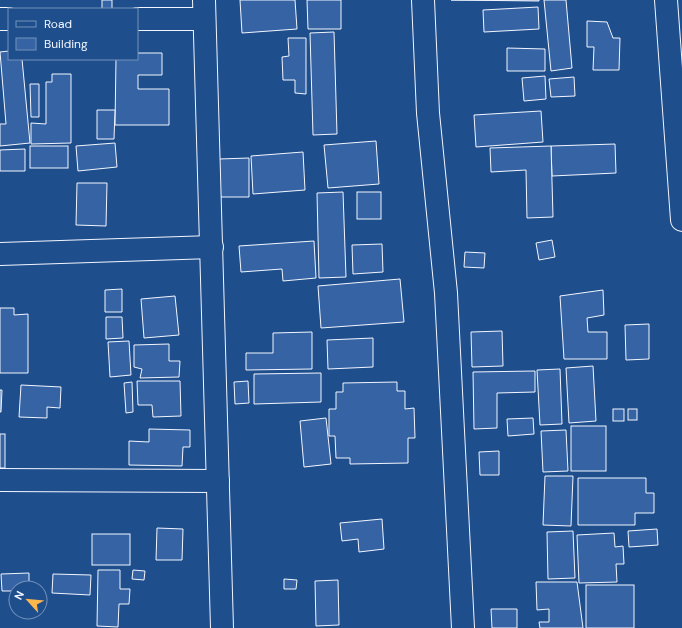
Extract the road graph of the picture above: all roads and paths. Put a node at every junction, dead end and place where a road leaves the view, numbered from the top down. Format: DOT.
graph roads {
  1 [pos="423,0"];
  2 [pos="666,0"];
  3 [pos="204,10"];
  4 [pos="138,19"];
  5 [pos="682,220"];
  6 [pos="212,247"];
  7 [pos="0,254"];
  8 [pos="0,480"];
  9 [pos="218,481"];
  10 [pos="222,628"];
  11 [pos="463,628"];
  1 -- 11 [label="street"];
  2 -- 5 [label="street"];
  3 -- 4 [label="street"];
  3 -- 6 [label="street"];
  6 -- 7 [label="street"];
  6 -- 9 [label="street"];
  8 -- 9 [label="street"];
  9 -- 10 [label="street"];
}
